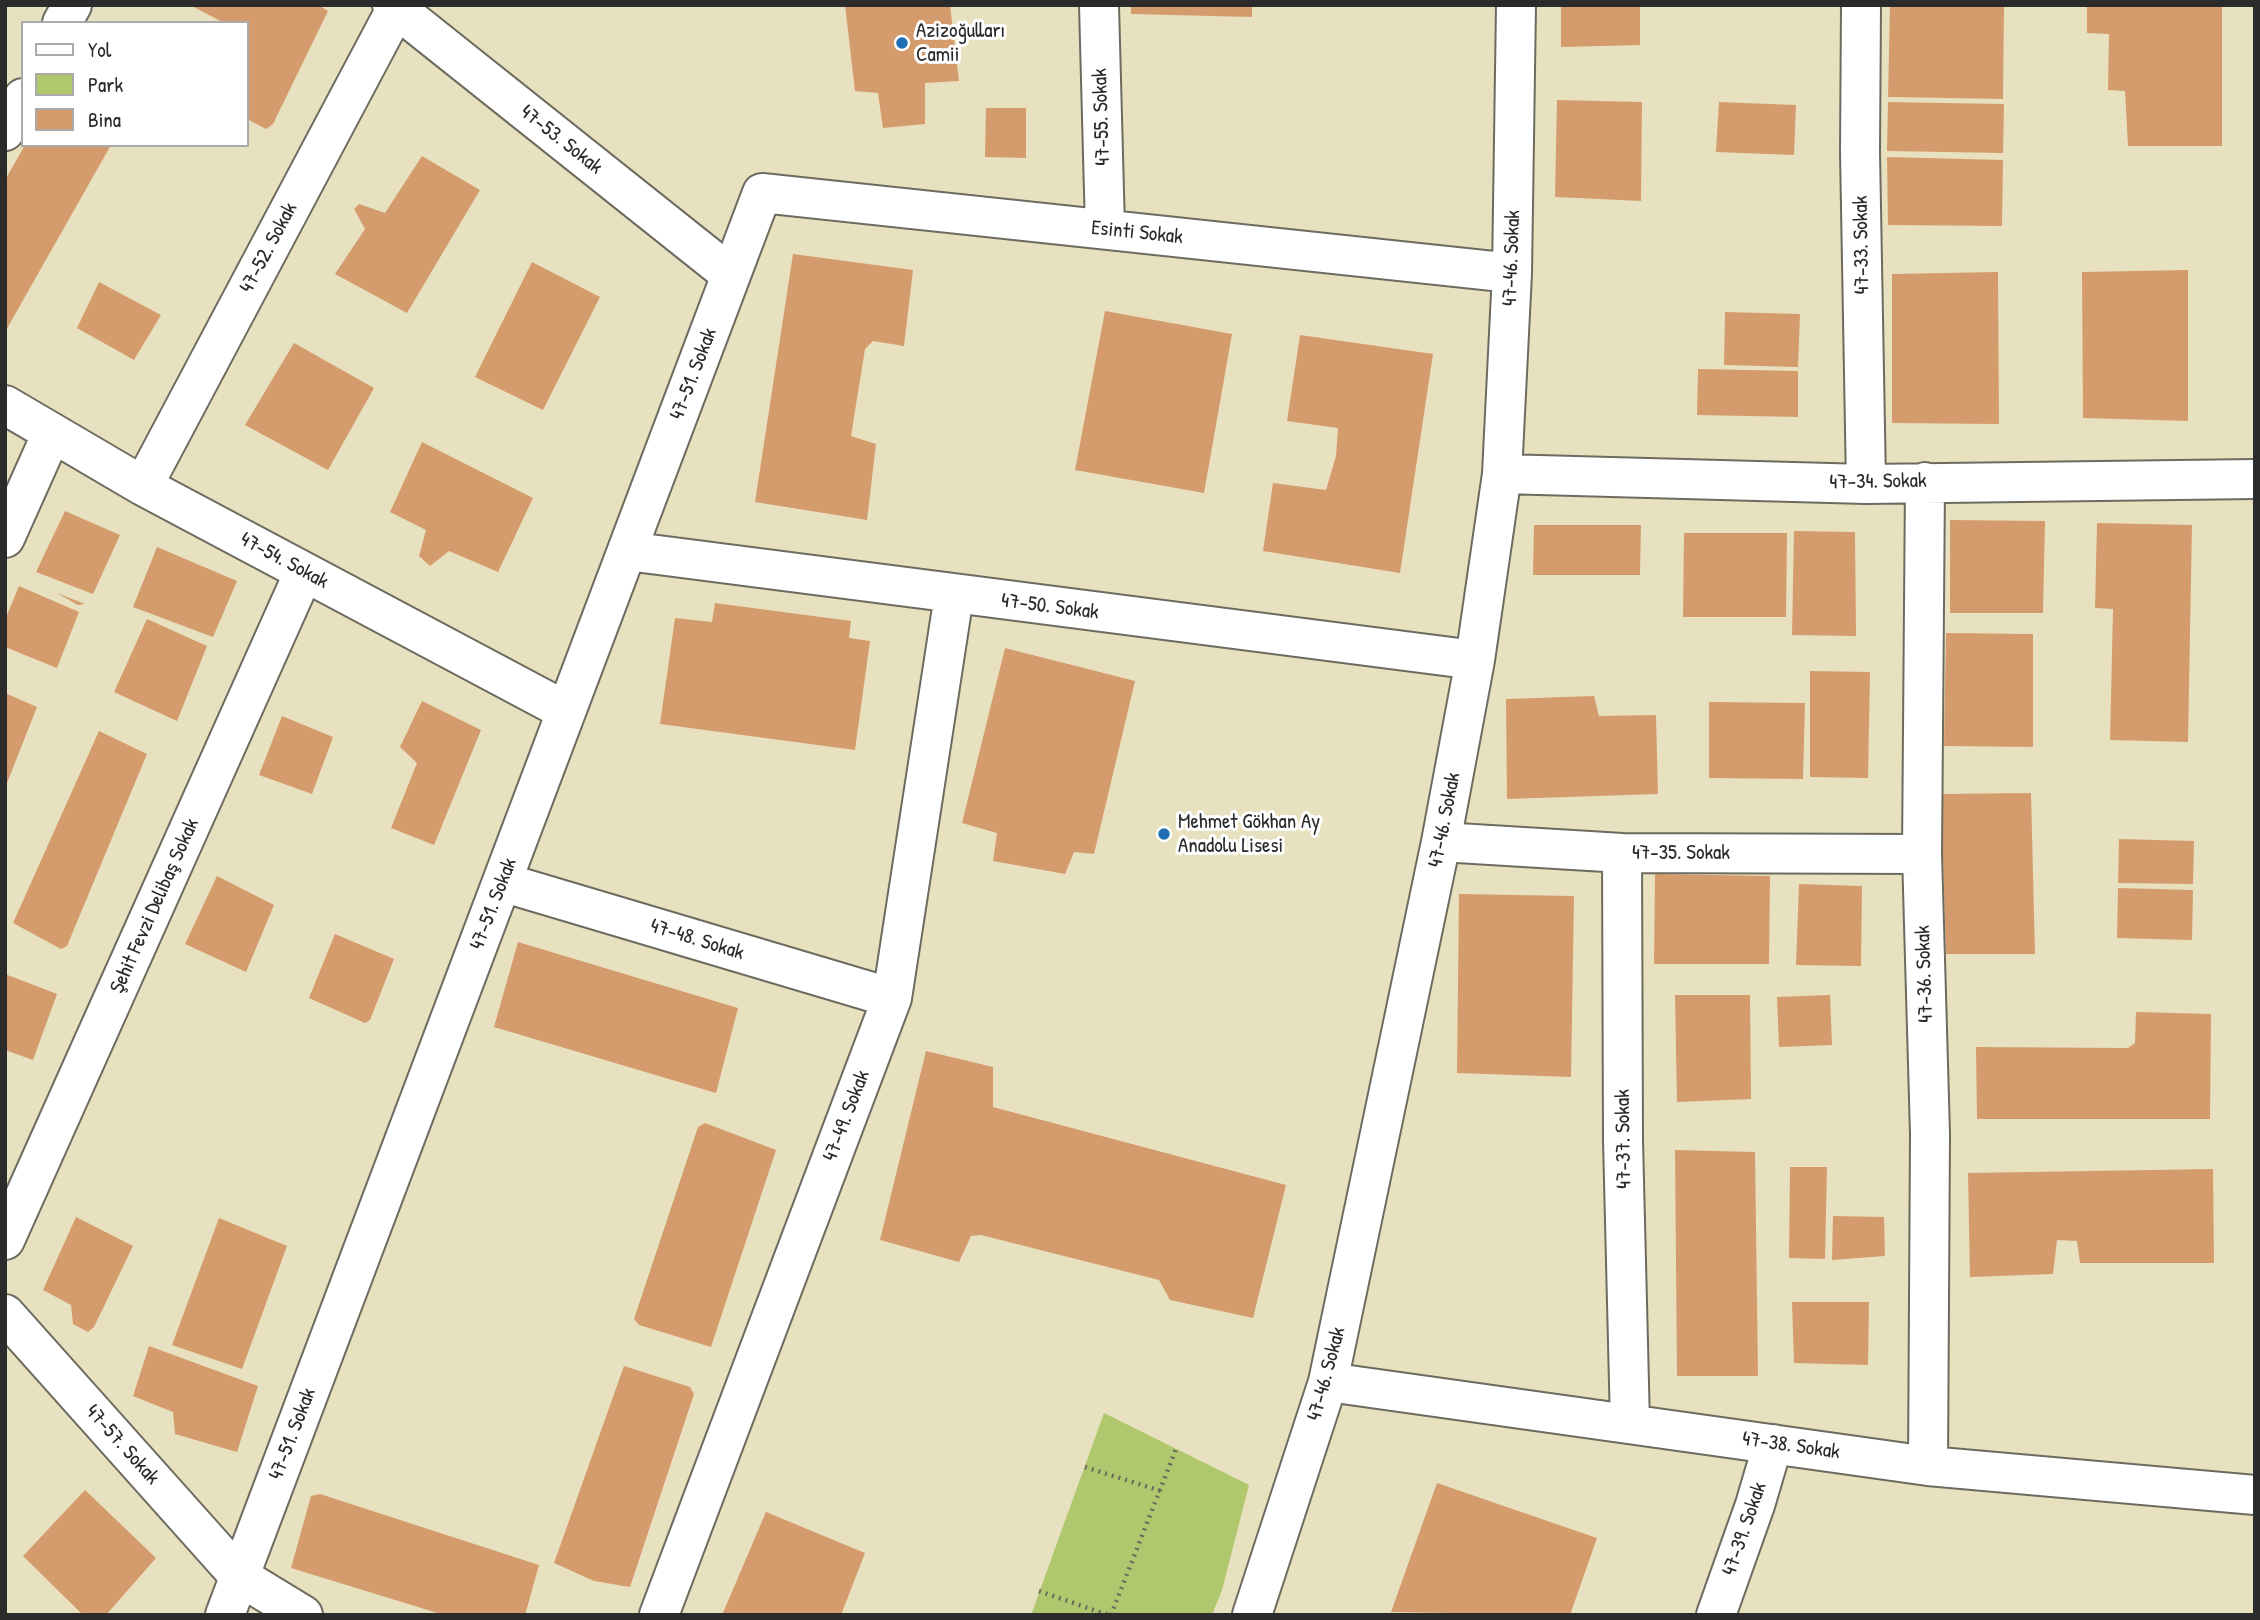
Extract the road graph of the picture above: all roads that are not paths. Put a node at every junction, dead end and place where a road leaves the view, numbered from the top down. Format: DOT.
graph roads {
  1 [pos="72,5"];
  2 [pos="1099,5"];
  3 [pos="1516,5"];
  4 [pos="1861,5"];
  5 [pos="394,7"];
  6 [pos="63,21"];
  7 [pos="21,102"];
  8 [pos="5,131"];
  9 [pos="762,193"];
  10 [pos="1105,229"];
  11 [pos="1512,273"];
  12 [pos="731,275"];
  13 [pos="5,405"];
  14 [pos="52,433"];
  15 [pos="1502,474"];
  16 [pos="2255,479"];
  17 [pos="1926,482"];
  18 [pos="1866,484"];
  19 [pos="143,486"];
  20 [pos="5,538"];
  21 [pos="627,551"];
  22 [pos="304,572"];
  23 [pos="954,595"];
  24 [pos="1475,660"];
  25 [pos="566,711"];
  26 [pos="1441,842"];
  27 [pos="1622,853"];
  28 [pos="1922,854"];
  29 [pos="502,882"];
  30 [pos="892,998"];
  31 [pos="5,1240"];
  32 [pos="5,1314"];
  33 [pos="1328,1382"];
  34 [pos="1630,1424"];
  35 [pos="1773,1444"];
  36 [pos="1928,1466"];
  37 [pos="2255,1495"];
  38 [pos="239,1576"];
  39 [pos="225,1615"];
  40 [pos="303,1615"];
  41 [pos="659,1615"];
  42 [pos="1252,1615"];
  43 [pos="1716,1615"];
  1 -- 6 [label="street"];
  2 -- 10 [label="street, 47-55. Sokak"];
  3 -- 11 [label="street, 47-46. Sokak"];
  4 -- 18 [label="street, 47-33. Sokak"];
  5 -- 12 [label="street, 47-53. Sokak"];
  5 -- 19 [label="street, 47-52. Sokak"];
  7 -- 8 [label="street"];
  9 -- 10 [label="street, Esinti Sokak"];
  9 -- 12 [label="street, 47-51. Sokak"];
  10 -- 11 [label="street, Esinti Sokak"];
  11 -- 15 [label="street, 47-46. Sokak"];
  12 -- 21 [label="street, 47-51. Sokak"];
  13 -- 14 [label="street, 47-54. Sokak"];
  14 -- 19 [label="street, 47-54. Sokak"];
  14 -- 20 [label="street"];
  15 -- 18 [label="street, 47-34. Sokak"];
  15 -- 24 [label="street, 47-46. Sokak"];
  16 -- 17 [label="street, 47-34. Sokak"];
  17 -- 18 [label="street, 47-34. Sokak"];
  17 -- 28 [label="street, 47-36. Sokak"];
  19 -- 22 [label="street, 47-54. Sokak"];
  21 -- 23 [label="street, 47-50. Sokak"];
  21 -- 25 [label="street, 47-51. Sokak"];
  22 -- 25 [label="street, 47-54. Sokak"];
  22 -- 31 [label="street, Şehit Fevzi Delibaş Sokak"];
  23 -- 24 [label="street, 47-50. Sokak"];
  23 -- 30 [label="street, 47-49. Sokak"];
  24 -- 26 [label="street, 47-46. Sokak"];
  25 -- 29 [label="street, 47-51. Sokak"];
  26 -- 27 [label="street, 47-35. Sokak"];
  26 -- 33 [label="street, 47-46. Sokak"];
  27 -- 28 [label="street, 47-35. Sokak"];
  27 -- 34 [label="street, 47-37. Sokak"];
  28 -- 36 [label="street, 47-36. Sokak"];
  29 -- 30 [label="street, 47-48. Sokak"];
  29 -- 38 [label="street, 47-51. Sokak"];
  30 -- 41 [label="street, 47-49. Sokak"];
  32 -- 38 [label="street, 47-57. Sokak"];
  33 -- 34 [label="street, 47-38. Sokak"];
  33 -- 42 [label="street, 47-46. Sokak"];
  34 -- 35 [label="street, 47-38. Sokak"];
  35 -- 36 [label="street, 47-38. Sokak"];
  35 -- 43 [label="street, 47-39. Sokak"];
  36 -- 37 [label="street, 47-38. Sokak"];
  38 -- 39 [label="street, 47-51. Sokak"];
  38 -- 40 [label="street, 47-57. Sokak"];
}
